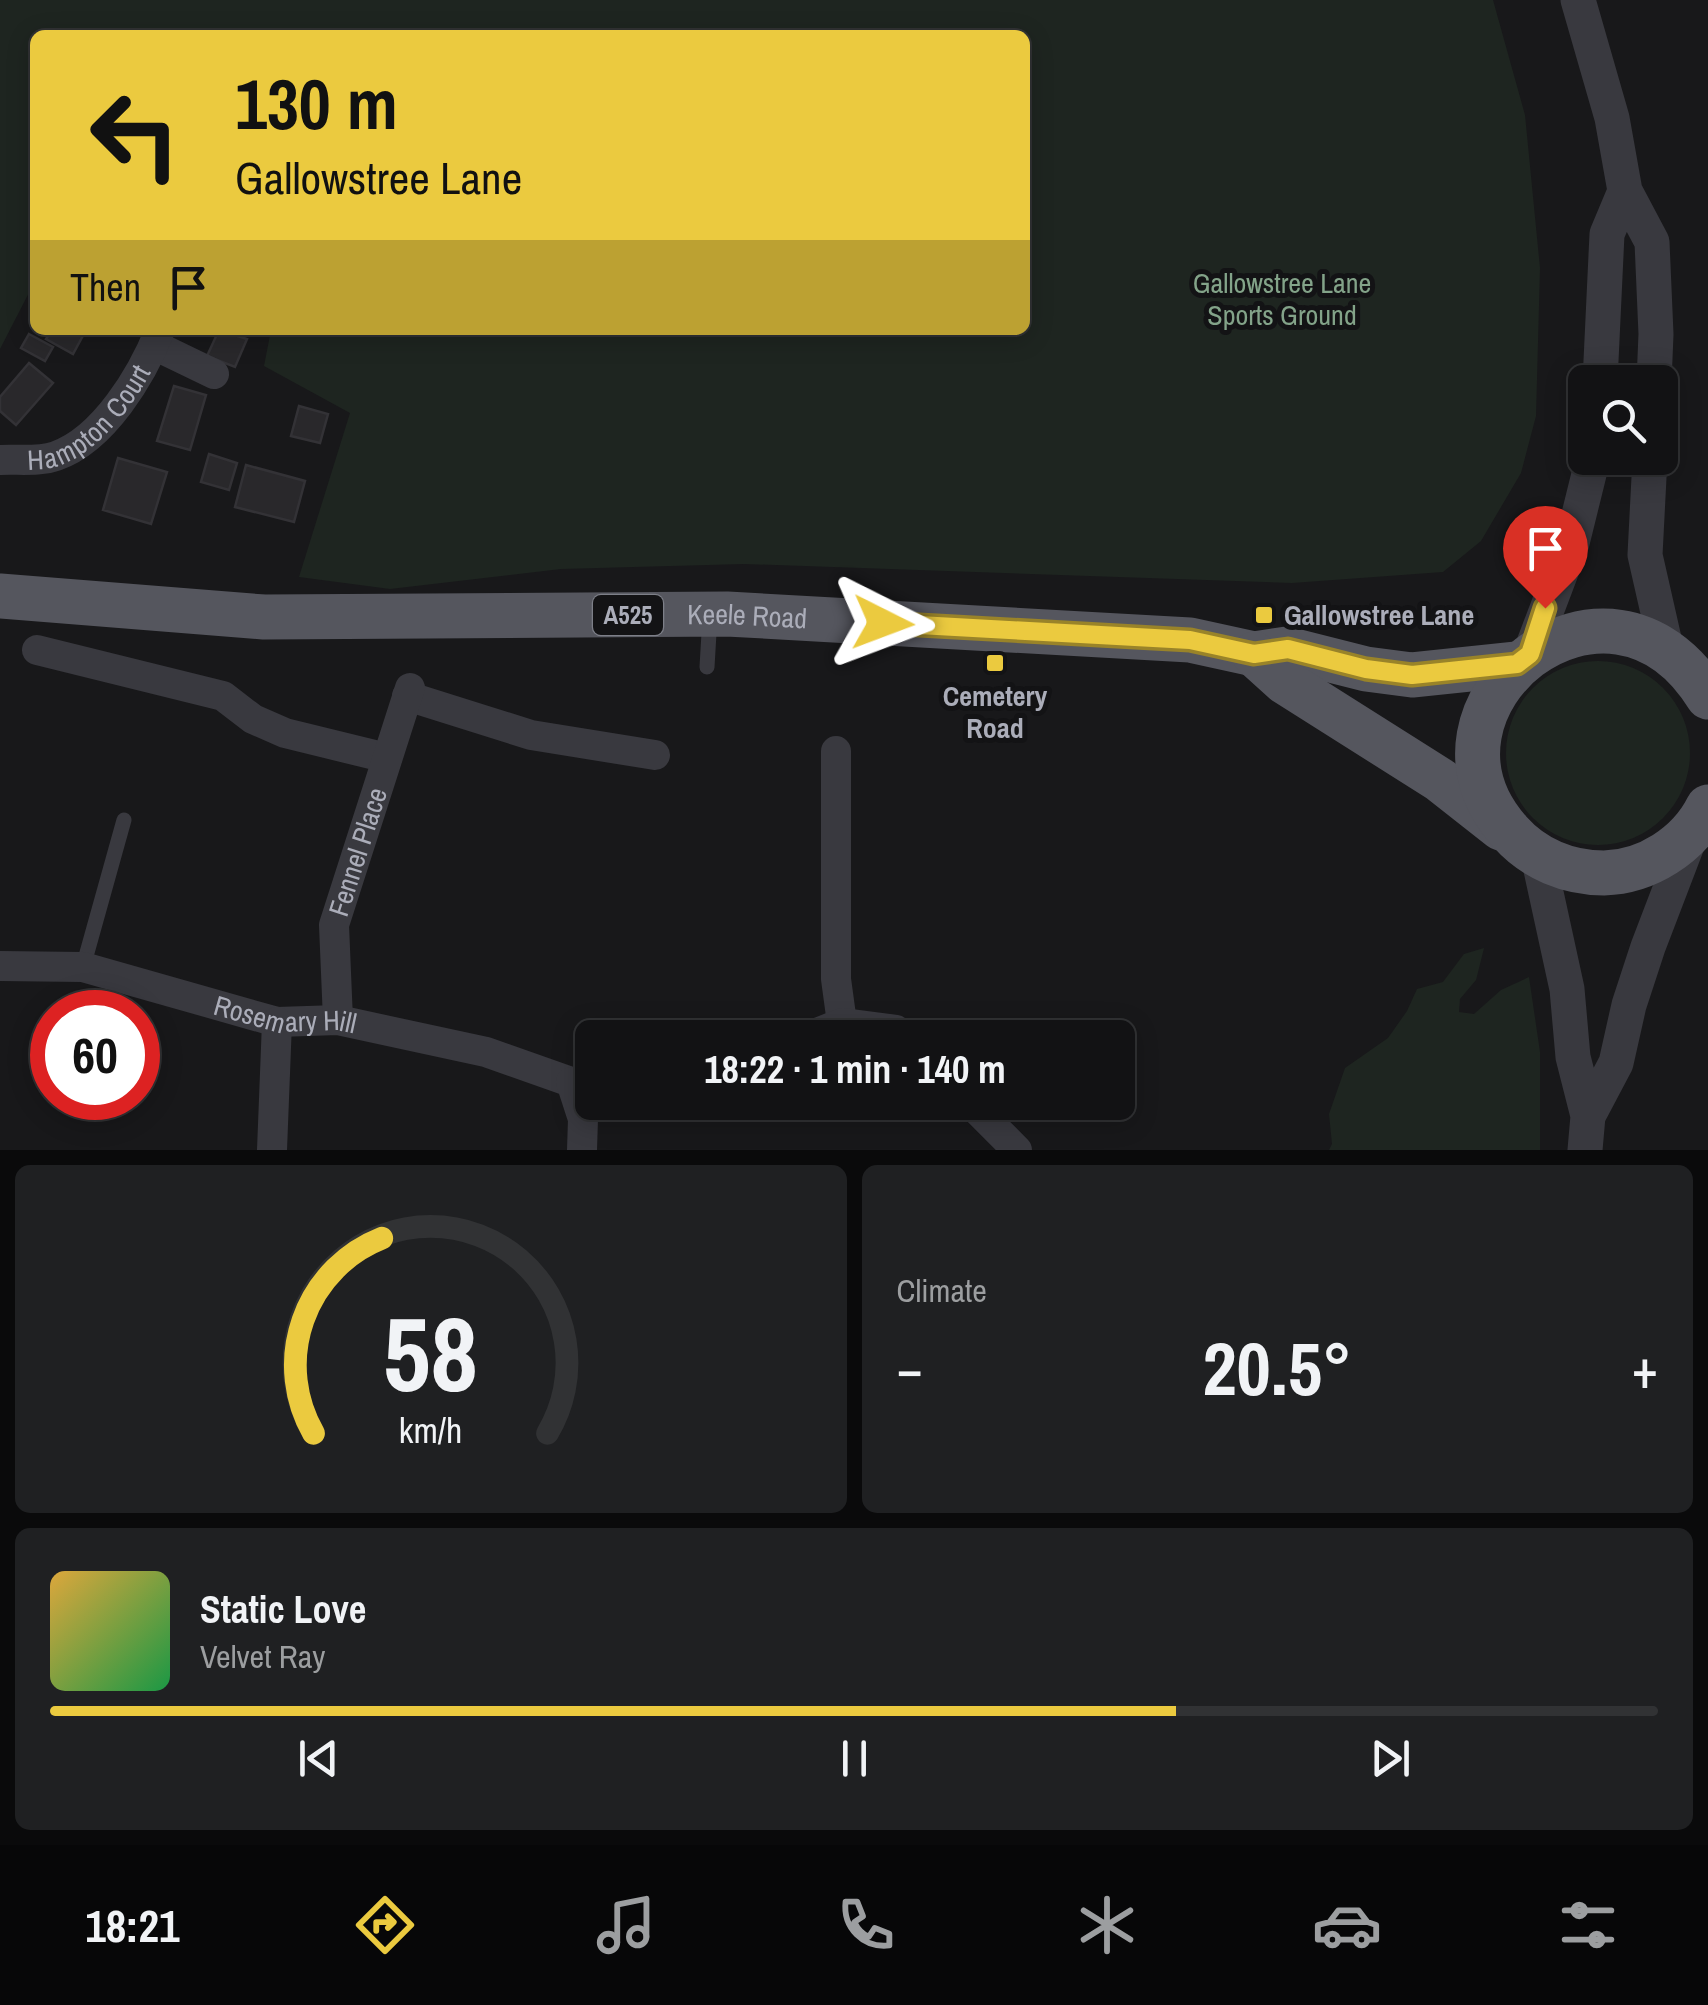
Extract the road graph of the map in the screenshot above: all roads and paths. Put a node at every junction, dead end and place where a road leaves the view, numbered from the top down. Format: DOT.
graph roads {
  1 [pos="1578,0"];
  2 [pos="1625,192"];
  3 [pos="157,338"];
  4 [pos="1601,365"];
  5 [pos="1655,365"];
  6 [pos="214,374"];
  7 [pos="0,460"];
  8 [pos="1589,475"];
  9 [pos="1649,475"];
  10 [pos="0,596"];
  11 [pos="710,615"];
  12 [pos="37,650"];
  13 [pos="1254,654"];
  14 [pos="1523,659"];
  15 [pos="706,666"];
  16 [pos="1692,672"];
  17 [pos="836,751"];
  18 [pos="654,755"];
  19 [pos="387,758"];
  20 [pos="1702,819"];
  21 [pos="124,820"];
  22 [pos="1528,848"];
  23 [pos="0,966"];
  24 [pos="83,967"];
  25 [pos="338,1020"];
  26 [pos="842,1020"];
  27 [pos="277,1022"];
  28 [pos="575,1074"];
  29 [pos="583,1120"];
  30 [pos="986,1120"];
  31 [pos="1586,1133"];
  32 [pos="272,1150"];
  33 [pos="582,1150"];
  34 [pos="1017,1150"];
  1 -- 2 [label="street"];
  2 -- 4 [label="street"];
  2 -- 5 [label="street"];
  3 -- 6 [label="street, Hampton Court"];
  3 -- 7 [label="street, Hampton Court"];
  8 -- 14 [label="street"];
  9 -- 16 [label="street"];
  10 -- 11 [label="main road, Keele Road / A525"];
  11 -- 13 [label="main road, Keele Road / A525"];
  11 -- 15 [label="lane"];
  12 -- 19 [label="street"];
  13 -- 14 [label="main road, Keele Road / A525"];
  13 -- 22 [label="main road, Keele Road / A525"];
  14 -- 16 [label="main road, Keele Road"];
  14 -- 22 [label="main road"];
  17 -- 26 [label="street"];
  18 -- 19 [label="street, Fennel Place"];
  19 -- 25 [label="street, Fennel Place"];
  20 -- 22 [label="main road, Keele Road"];
  20 -- 31 [label="street"];
  21 -- 24 [label="lane"];
  22 -- 31 [label="street"];
  23 -- 24 [label="street, Rosemary Hill"];
  24 -- 27 [label="street, Rosemary Hill"];
  25 -- 27 [label="street, Rosemary Hill"];
  25 -- 28 [label="street, Rosemary Hill"];
  27 -- 32 [label="street"];
  29 -- 33 [label="street"];
  30 -- 34 [label="street"];
}
